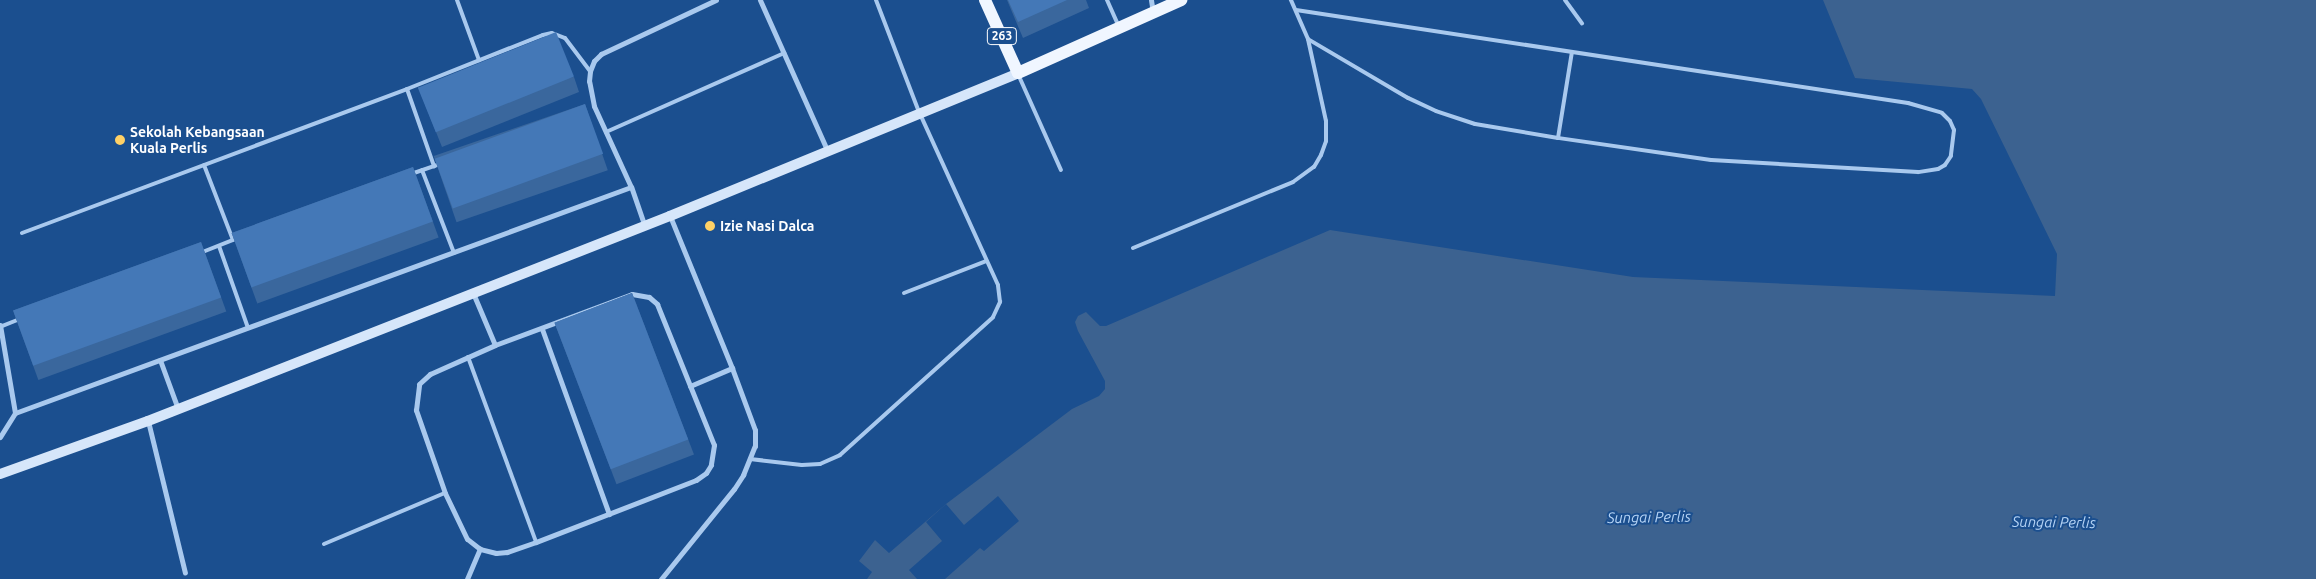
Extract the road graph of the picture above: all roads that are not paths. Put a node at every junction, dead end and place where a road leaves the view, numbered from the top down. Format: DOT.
graph roads {
  1 [pos="457,0"];
  2 [pos="716,0"];
  3 [pos="760,0"];
  4 [pos="876,0"];
  5 [pos="986,0"];
  6 [pos="1107,0"];
  7 [pos="1152,0"];
  8 [pos="1181,0"];
  9 [pos="1291,0"];
  10 [pos="1565,0"];
  11 [pos="1296,10"];
  12 [pos="1153,14"];
  13 [pos="1582,23"];
  14 [pos="1119,27"];
  15 [pos="1308,39"];
  16 [pos="1572,52"];
  17 [pos="784,53"];
  18 [pos="479,60"];
  19 [pos="590,70"];
  20 [pos="1018,73"];
  21 [pos="407,89"];
  22 [pos="594,106"];
  23 [pos="585,109"];
  24 [pos="919,112"];
  25 [pos="606,132"];
  26 [pos="1558,138"];
  27 [pos="828,152"];
  28 [pos="443,162"];
  29 [pos="204,165"];
  30 [pos="434,166"];
  31 [pos="422,170"];
  32 [pos="1060,170"];
  33 [pos="404,177"];
  34 [pos="631,187"];
  35 [pos="670,216"];
  36 [pos="644,224"];
  37 [pos="22,233"];
  38 [pos="242,237"];
  39 [pos="233,240"];
  40 [pos="219,246"];
  41 [pos="1133,248"];
  42 [pos="454,253"];
  43 [pos="192,256"];
  44 [pos="986,261"];
  45 [pos="473,293"];
  46 [pos="904,293"];
  47 [pos="28,316"];
  48 [pos="0,326"];
  49 [pos="248,328"];
  50 [pos="542,329"];
  51 [pos="495,345"];
  52 [pos="468,357"];
  53 [pos="160,360"];
  54 [pos="732,368"];
  55 [pos="690,386"];
  56 [pos="178,409"];
  57 [pos="15,413"];
  58 [pos="148,421"];
  59 [pos="0,437"];
  60 [pos="750,459"];
  61 [pos="0,474"];
  62 [pos="445,493"];
  63 [pos="609,514"];
  64 [pos="536,542"];
  65 [pos="324,544"];
  66 [pos="480,549"];
  67 [pos="186,573"];
  68 [pos="467,579"];
  69 [pos="661,579"];
  1 -- 18 [label="lane"];
  2 -- 19 [label="street"];
  3 -- 17 [label="street"];
  4 -- 24 [label="lane"];
  5 -- 20 [label="main road, 263"];
  6 -- 14 [label="lane"];
  7 -- 12 [label="street"];
  8 -- 12 [label="main road"];
  9 -- 11 [label="lane"];
  10 -- 13 [label="lane"];
  11 -- 15 [label="lane"];
  11 -- 16 [label="lane"];
  12 -- 14 [label="main road"];
  14 -- 20 [label="main road"];
  15 -- 26 [label="lane"];
  15 -- 41 [label="lane"];
  16 -- 26 [label="lane"];
  16 -- 26 [label="lane"];
  17 -- 25 [label="lane"];
  17 -- 27 [label="street"];
  18 -- 19 [label="lane"];
  18 -- 21 [label="lane"];
  19 -- 22 [label="street"];
  20 -- 24 [label="main road"];
  20 -- 32 [label="lane"];
  21 -- 29 [label="lane"];
  21 -- 30 [label="lane"];
  22 -- 23 [label="lane"];
  22 -- 25 [label="street"];
  24 -- 27 [label="main road"];
  24 -- 44 [label="lane"];
  25 -- 34 [label="street"];
  27 -- 35 [label="main road"];
  28 -- 30 [label="lane"];
  29 -- 37 [label="lane"];
  29 -- 39 [label="lane"];
  30 -- 31 [label="lane"];
  31 -- 33 [label="lane"];
  31 -- 42 [label="lane"];
  34 -- 36 [label="street"];
  34 -- 42 [label="street"];
  35 -- 36 [label="main road"];
  35 -- 54 [label="street"];
  36 -- 45 [label="main road"];
  38 -- 39 [label="lane"];
  39 -- 40 [label="lane"];
  40 -- 43 [label="lane"];
  40 -- 49 [label="lane"];
  42 -- 49 [label="street"];
  44 -- 46 [label="lane"];
  44 -- 60 [label="lane"];
  45 -- 51 [label="street"];
  45 -- 56 [label="main road"];
  47 -- 48 [label="lane"];
  48 -- 57 [label="street"];
  49 -- 53 [label="street"];
  50 -- 51 [label="street"];
  50 -- 55 [label="street"];
  50 -- 63 [label="street"];
  51 -- 52 [label="street"];
  52 -- 62 [label="street"];
  52 -- 64 [label="lane"];
  53 -- 56 [label="street"];
  53 -- 57 [label="street"];
  54 -- 55 [label="street"];
  54 -- 60 [label="street"];
  55 -- 63 [label="street"];
  56 -- 58 [label="main road"];
  57 -- 59 [label="street"];
  58 -- 61 [label="main road"];
  58 -- 67 [label="street"];
  60 -- 69 [label="street"];
  62 -- 65 [label="lane"];
  62 -- 66 [label="street"];
  63 -- 64 [label="street"];
  64 -- 66 [label="street"];
  66 -- 68 [label="street"];
}
